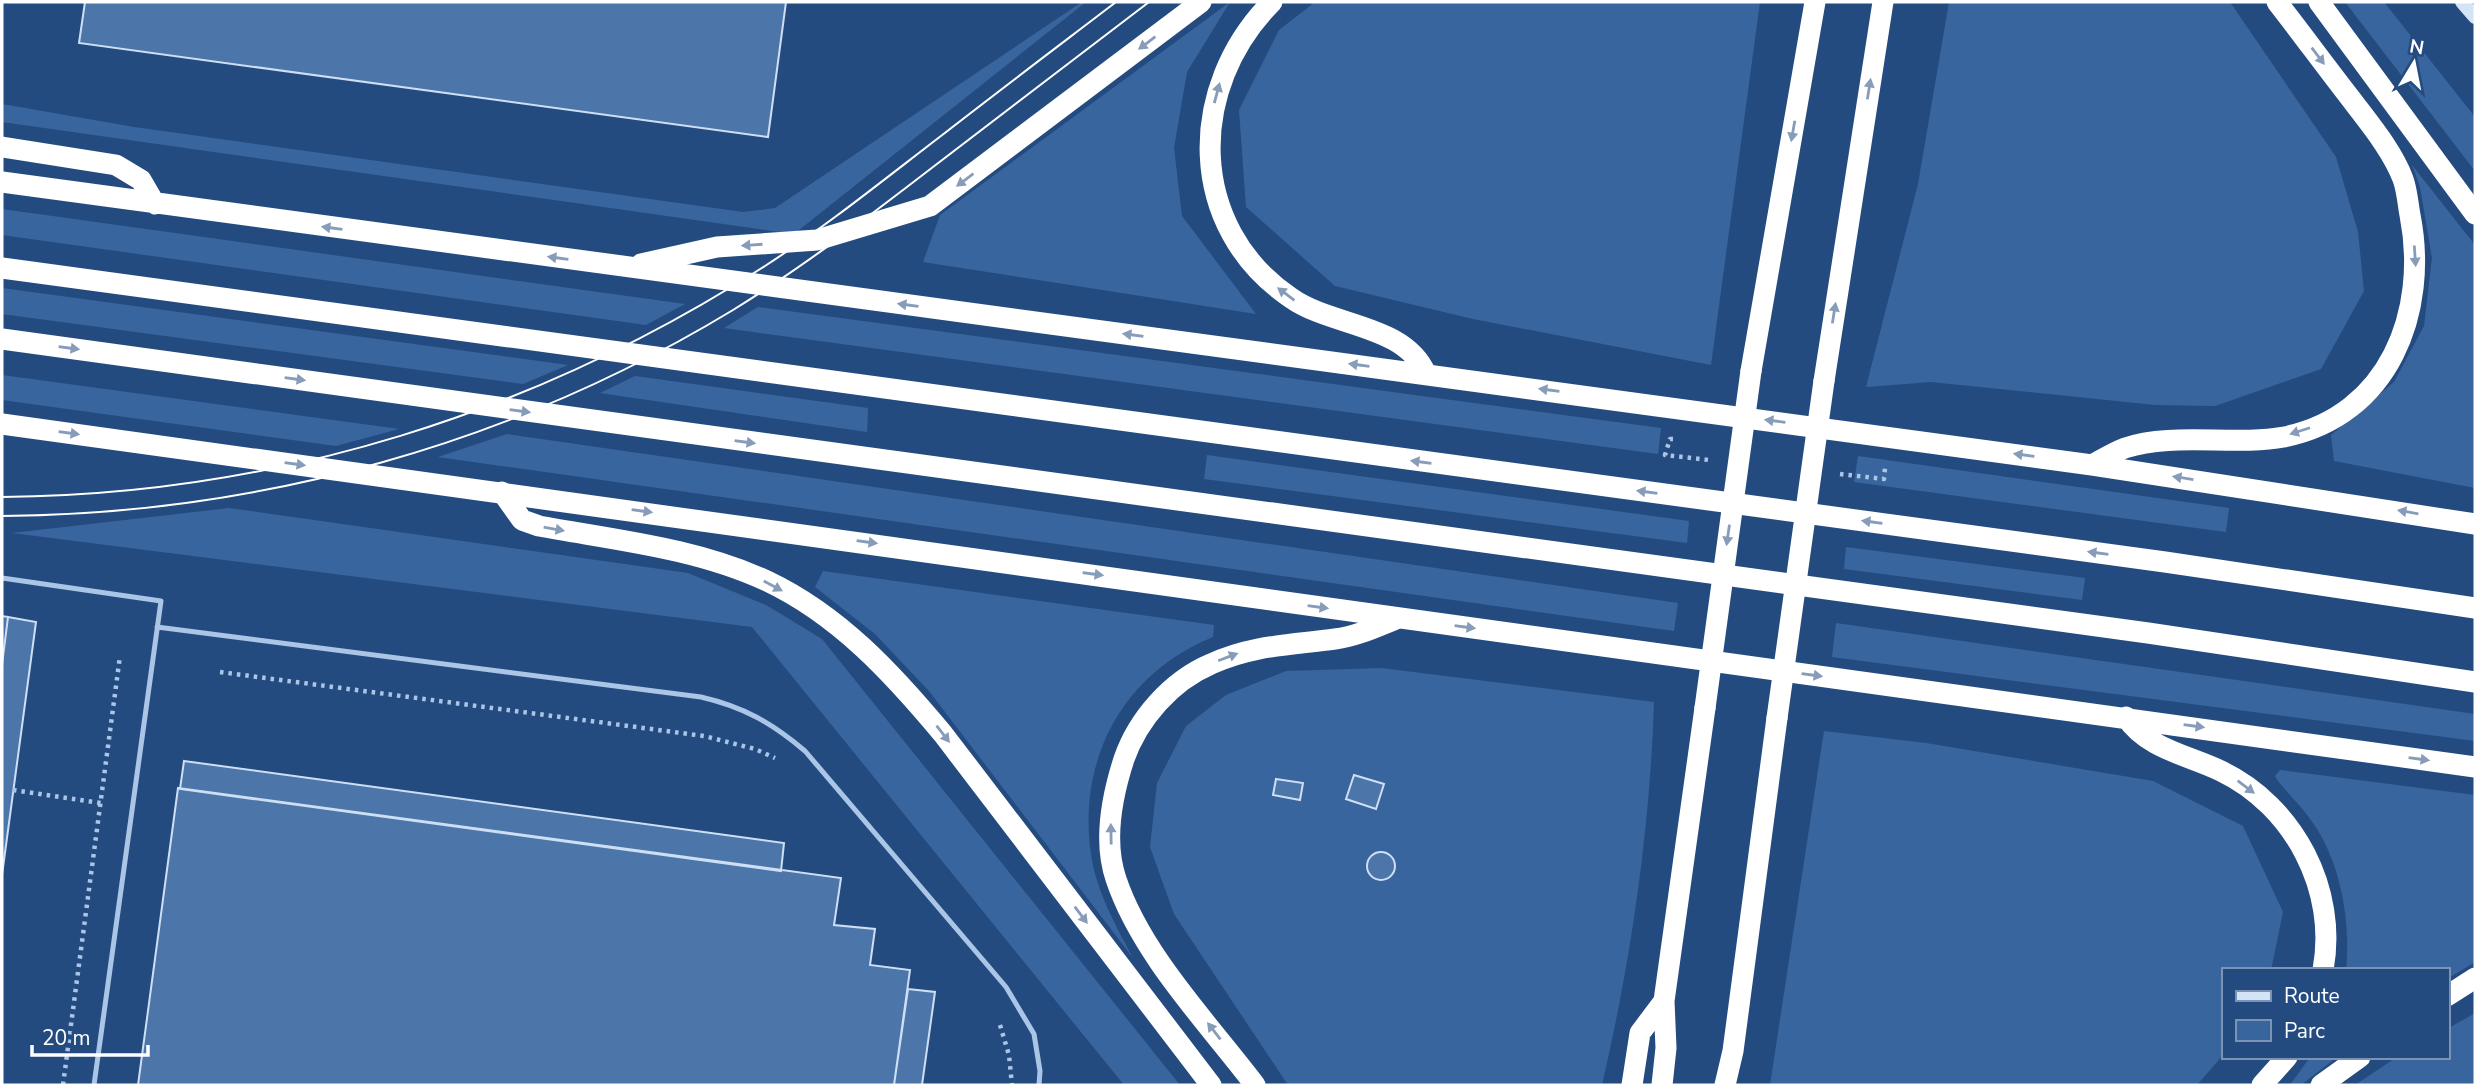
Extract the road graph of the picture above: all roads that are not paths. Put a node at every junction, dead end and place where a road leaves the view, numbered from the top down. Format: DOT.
graph roads {
  1 [pos="1201,2"];
  2 [pos="1272,2"];
  3 [pos="1883,2"];
  4 [pos="2277,2"];
  5 [pos="2319,2"];
  6 [pos="2462,2"];
  7 [pos="1812,6"];
  8 [pos="2475,17"];
  9 [pos="2,147"];
  10 [pos="2,182"];
  11 [pos="155,204"];
  12 [pos="2475,214"];
  13 [pos="625,267"];
  14 [pos="2,268"];
  15 [pos="2,339"];
  16 [pos="1426,374"];
  17 [pos="2,424"];
  18 [pos="2092,464"];
  19 [pos="502,492"];
  20 [pos="2475,524"];
  21 [pos="2,578"];
  22 [pos="2475,608"];
  23 [pos="1397,618"];
  24 [pos="157,627"];
  25 [pos="2475,682"];
  26 [pos="2126,717"];
  27 [pos="2475,768"];
  28 [pos="2323,968"];
  29 [pos="2475,978"];
  30 [pos="2449,995"];
  31 [pos="1664,1002"];
  32 [pos="1732,1051"];
  33 [pos="2285,1059"];
  34 [pos="2357,1059"];
  35 [pos="94,1085"];
  36 [pos="1039,1085"];
  37 [pos="1212,1085"];
  38 [pos="1255,1085"];
  39 [pos="1632,1085"];
  40 [pos="1662,1085"];
  41 [pos="1725,1085"];
  42 [pos="1735,1085"];
  43 [pos="2262,1085"];
  44 [pos="2321,1085"];
  1 -- 13 [label="highway, one-way"];
  16 -- 2 [label="highway, one-way"];
  32 -- 3 [label="highway, one-way, bridge"];
  4 -- 18 [label="highway, one-way"];
  5 -- 12 [label="highway"];
  6 -- 8 [label="street"];
  7 -- 31 [label="highway, one-way, bridge"];
  9 -- 11 [label="highway"];
  10 -- 11 [label="highway"];
  13 -- 11 [label="highway, one-way"];
  16 -- 13 [label="highway, one-way"];
  22 -- 14 [label="highway, one-way"];
  15 -- 25 [label="highway, one-way"];
  18 -- 16 [label="highway, one-way"];
  17 -- 19 [label="highway, one-way"];
  20 -- 18 [label="highway, one-way"];
  19 -- 23 [label="highway, one-way"];
  19 -- 37 [label="highway, one-way"];
  21 -- 24 [label="lane"];
  23 -- 26 [label="highway, one-way"];
  38 -- 23 [label="highway, one-way"];
  24 -- 35 [label="lane"];
  24 -- 36 [label="lane"];
  26 -- 27 [label="highway, one-way"];
  26 -- 28 [label="highway, one-way"];
  29 -- 30 [label="highway"];
  31 -- 39 [label="highway"];
  31 -- 40 [label="highway"];
  32 -- 41 [label="highway"];
  32 -- 42 [label="highway"];
  33 -- 43 [label="highway"];
  34 -- 44 [label="highway"];
}
